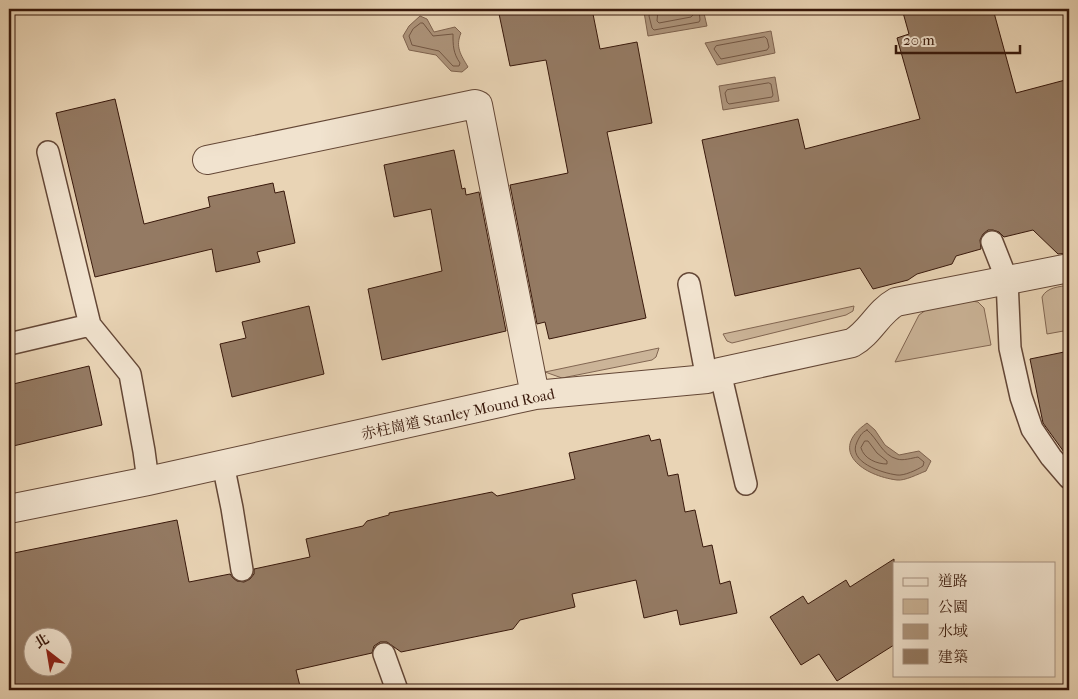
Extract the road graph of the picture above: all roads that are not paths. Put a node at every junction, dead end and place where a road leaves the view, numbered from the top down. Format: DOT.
graph roads {
  1 [pos="48,152"];
  2 [pos="207,160"];
  3 [pos="992,242"];
  4 [pos="1069,268"];
  5 [pos="1007,280"];
  6 [pos="689,284"];
  7 [pos="90,325"];
  8 [pos="9,344"];
  9 [pos="714,375"];
  10 [pos="535,395"];
  11 [pos="223,464"];
  12 [pos="1069,478"];
  13 [pos="148,481"];
  14 [pos="746,484"];
  15 [pos="9,509"];
  16 [pos="242,570"];
  17 [pos="384,654"];
  18 [pos="397,690"];
  1 -- 7 [label="lane"];
  2 -- 10 [label="street"];
  3 -- 5 [label="lane"];
  4 -- 5 [label="street, 赤柱崗道 Stanley Mound Road"];
  5 -- 9 [label="street, 赤柱崗道 Stanley Mound Road"];
  5 -- 12 [label="lane"];
  6 -- 9 [label="lane"];
  7 -- 8 [label="lane"];
  7 -- 13 [label="lane"];
  9 -- 10 [label="street, 赤柱崗道 Stanley Mound Road"];
  9 -- 14 [label="lane"];
  10 -- 11 [label="street, 赤柱崗道 Stanley Mound Road"];
  11 -- 13 [label="street, 赤柱崗道 Stanley Mound Road"];
  11 -- 16 [label="lane"];
  13 -- 15 [label="street, 赤柱崗道 Stanley Mound Road"];
  17 -- 18 [label="lane"];
}
